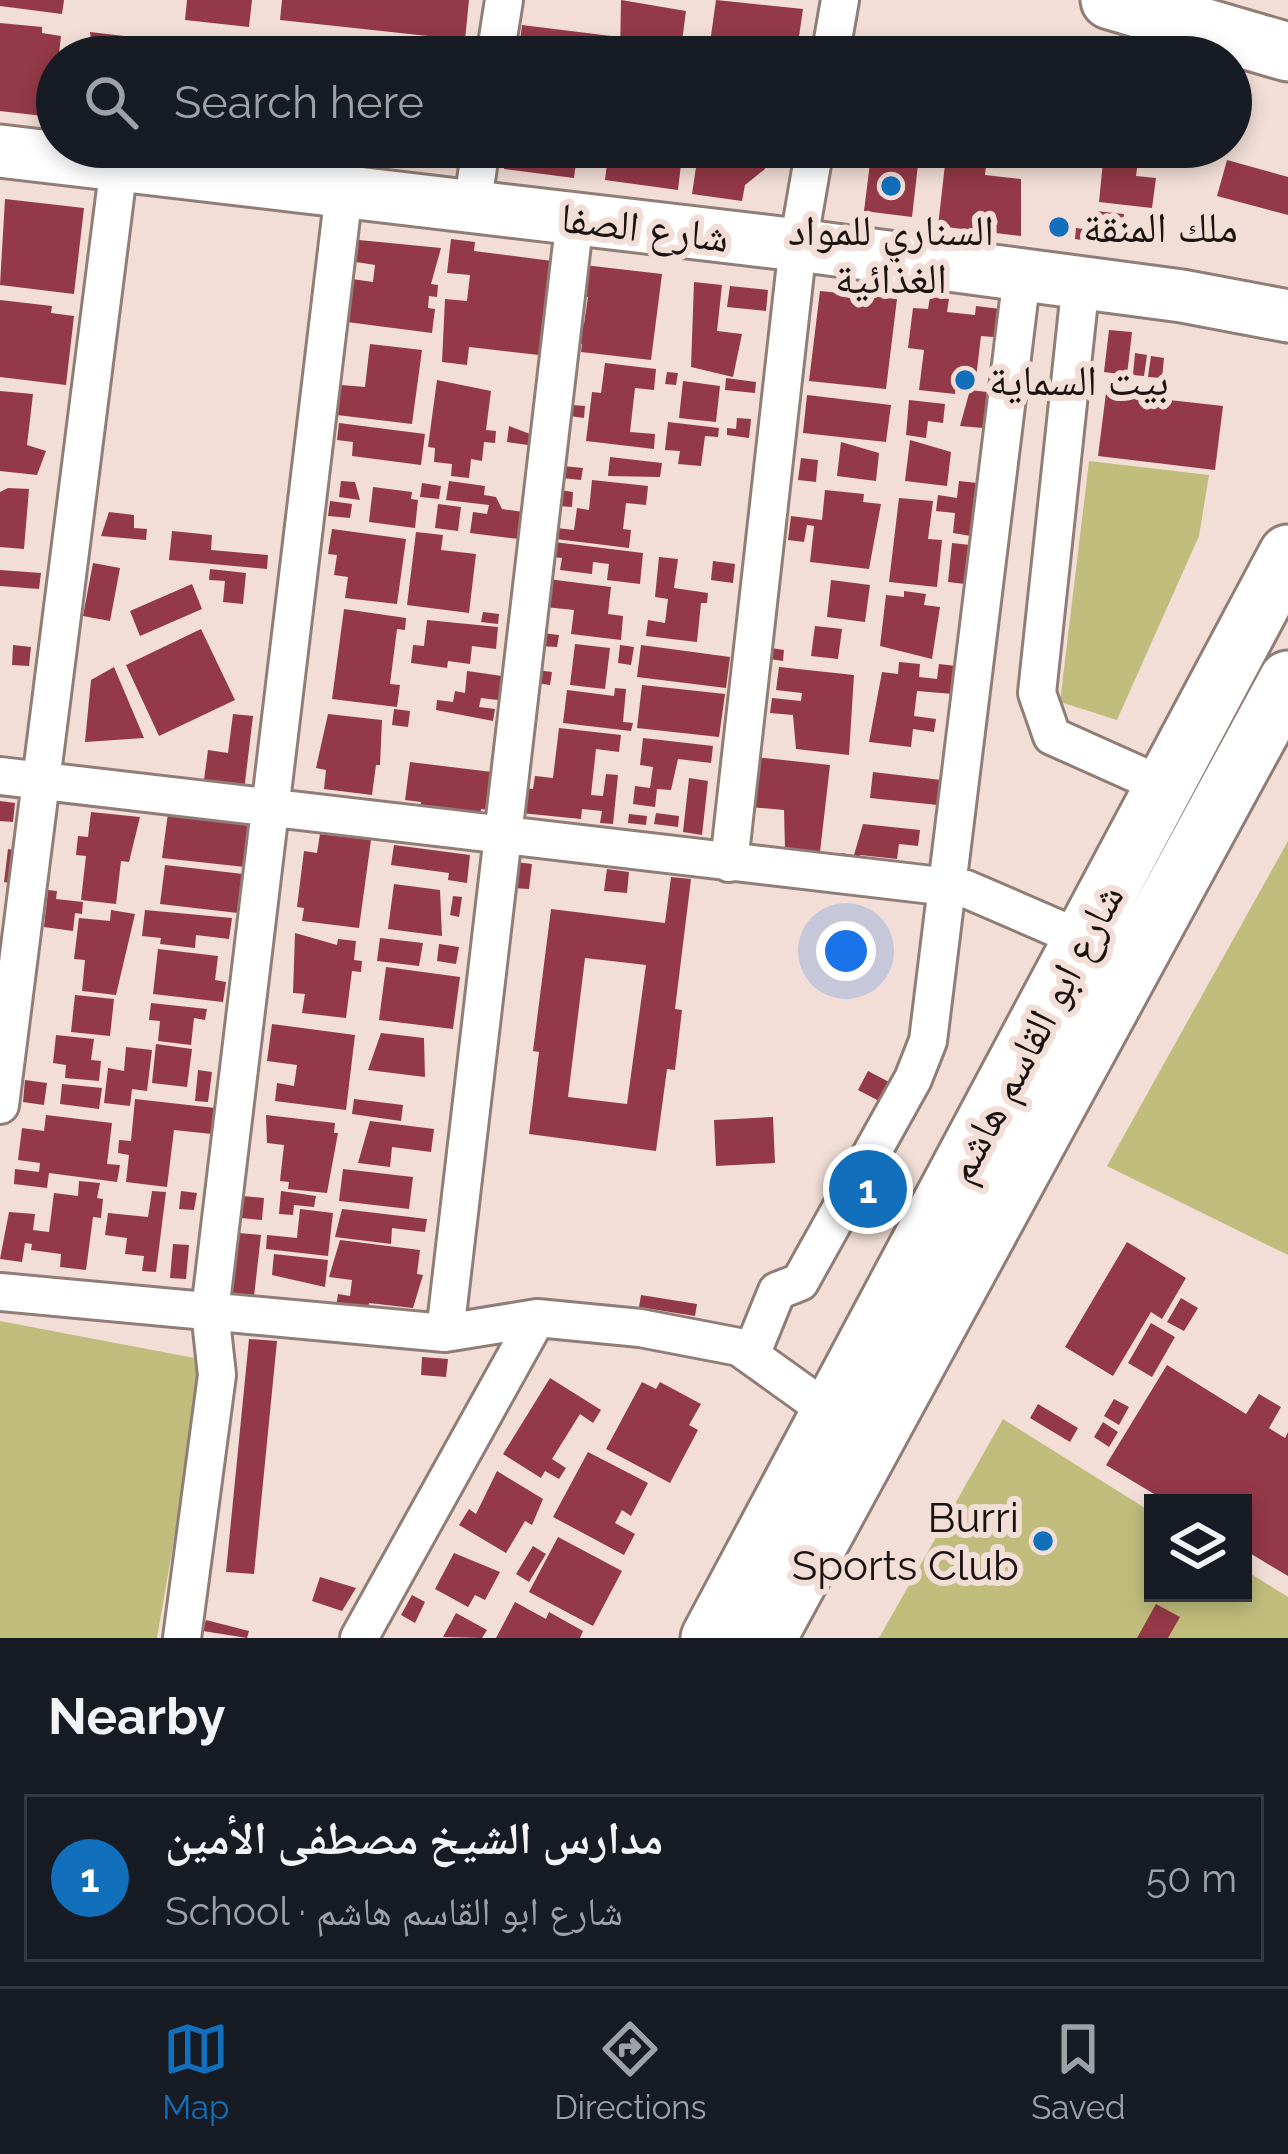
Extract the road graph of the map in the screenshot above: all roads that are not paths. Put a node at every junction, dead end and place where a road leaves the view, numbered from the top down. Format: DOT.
graph roads {
  1 [pos="504,0"];
  2 [pos="840,0"];
  3 [pos="1110,0"];
  4 [pos="498,36"];
  5 [pos="834,36"];
  6 [pos="1232,36"];
  7 [pos="0,151"];
  8 [pos="36,155"];
  9 [pos="119,168"];
  10 [pos="144,168"];
  11 [pos="478,168"];
  12 [pos="811,168"];
  13 [pos="344,192"];
  14 [pos="472,207"];
  15 [pos="575,218"];
  16 [pos="798,245"];
  17 [pos="1022,274"];
  18 [pos="1081,281"];
  19 [pos="1288,316"];
  20 [pos="1288,554"];
  21 [pos="1288,680"];
  22 [pos="0,776"];
  23 [pos="37,781"];
  24 [pos="1166,787"];
  25 [pos="272,808"];
  26 [pos="504,836"];
  27 [pos="729,862"];
  28 [pos="950,888"];
  29 [pos="1084,940"];
  30 [pos="0,1105"];
  31 [pos="0,1292"];
  32 [pos="210,1311"];
  33 [pos="537,1318"];
  34 [pos="445,1333"];
  35 [pos="751,1354"];
  36 [pos="831,1413"];
  37 [pos="182,1638"];
  38 [pos="359,1638"];
  39 [pos="710,1638"];
  40 [pos="767,1638"];
  1 -- 4 [label="street"];
  2 -- 5 [label="street"];
  3 -- 6 [label="main road"];
  7 -- 8 [label="street, شارع الصفا"];
  9 -- 23 [label="street"];
  10 -- 13 [label="street, شارع الصفا"];
  11 -- 14 [label="street"];
  12 -- 16 [label="street"];
  13 -- 14 [label="street, شارع الصفا"];
  13 -- 25 [label="street"];
  14 -- 15 [label="street, شارع الصفا"];
  15 -- 16 [label="street, شارع الصفا"];
  15 -- 26 [label="street"];
  16 -- 17 [label="street, شارع الصفا"];
  16 -- 27 [label="street"];
  17 -- 18 [label="street, شارع الصفا"];
  17 -- 28 [label="street"];
  18 -- 19 [label="street, شارع الصفا"];
  18 -- 24 [label="street"];
  20 -- 24 [label="main road, شارع ابو القاسم هاشم"];
  21 -- 40 [label="main road, شارع ابو القاسم هاشم"];
  22 -- 23 [label="street"];
  23 -- 25 [label="street"];
  23 -- 30 [label="street"];
  24 -- 29 [label="main road, شارع ابو القاسم هاشم"];
  25 -- 26 [label="street"];
  25 -- 32 [label="street"];
  26 -- 27 [label="street"];
  26 -- 34 [label="street"];
  27 -- 28 [label="street"];
  28 -- 29 [label="street"];
  28 -- 35 [label="street"];
  29 -- 36 [label="main road, شارع ابو القاسم هاشم"];
  31 -- 32 [label="street"];
  32 -- 34 [label="street"];
  32 -- 37 [label="street"];
  33 -- 34 [label="street"];
  33 -- 35 [label="street"];
  33 -- 38 [label="street"];
  35 -- 36 [label="street"];
  36 -- 39 [label="main road, شارع ابو القاسم هاشم"];
}
